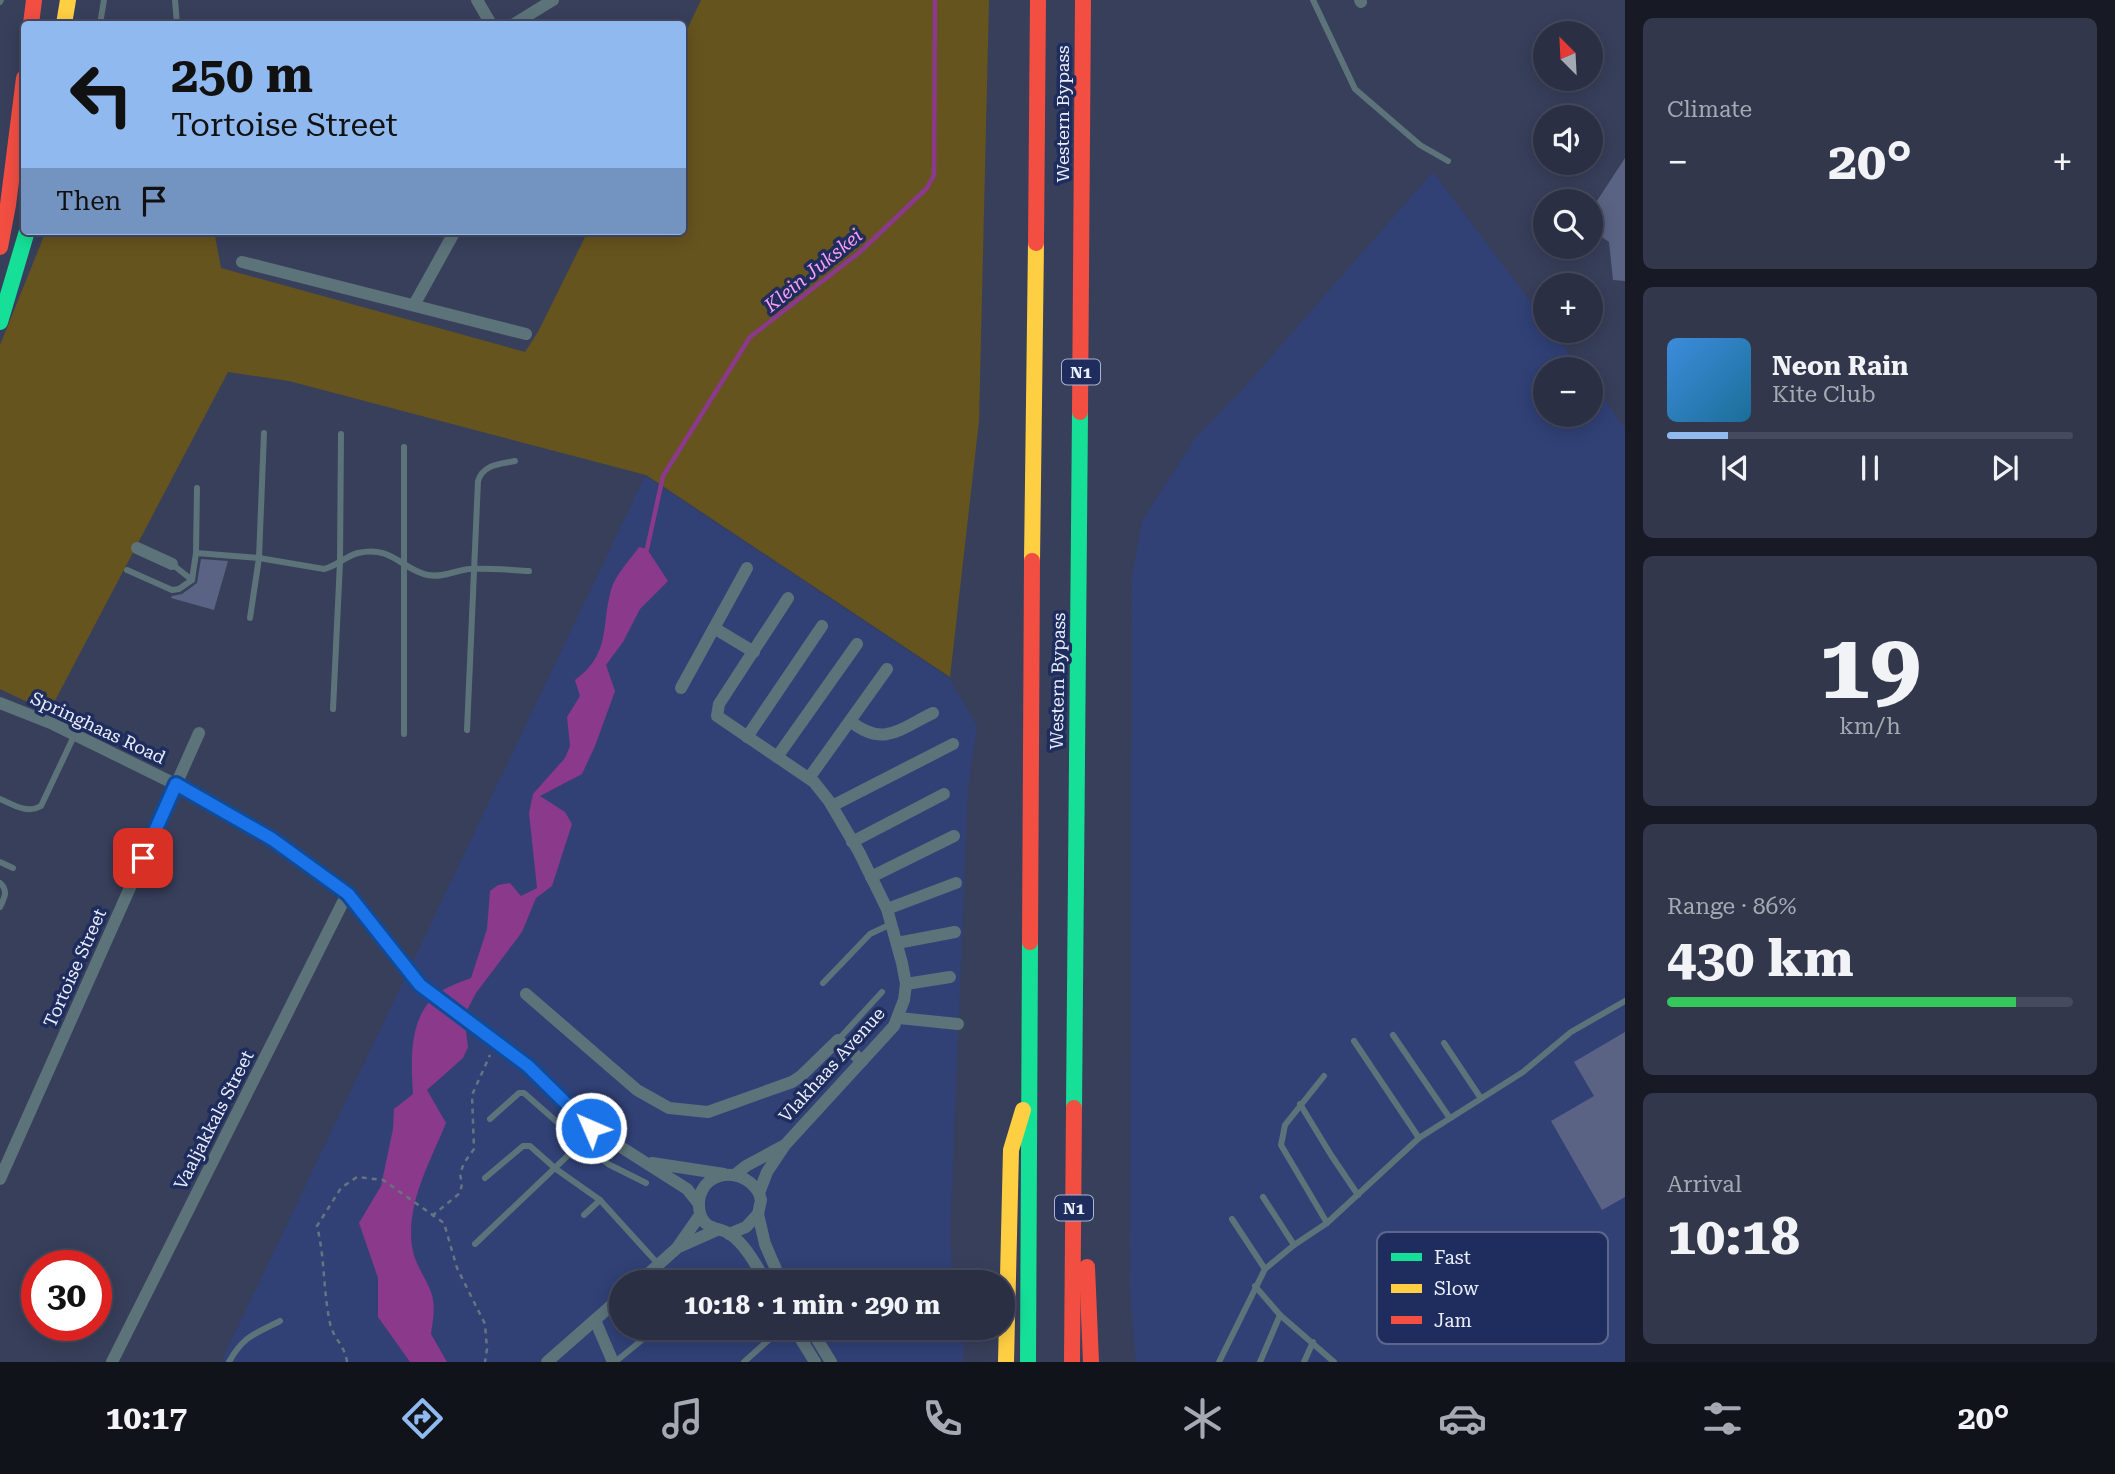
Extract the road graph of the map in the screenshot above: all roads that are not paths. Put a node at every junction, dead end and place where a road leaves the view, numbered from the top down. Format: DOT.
graph roads {
  1 [pos="34,0"];
  2 [pos="68,0"];
  3 [pos="104,0"];
  4 [pos="175,0"];
  5 [pos="477,0"];
  6 [pos="553,0"];
  7 [pos="1038,0"];
  8 [pos="1083,0"];
  9 [pos="1313,0"];
  10 [pos="31,21"];
  11 [pos="64,21"];
  12 [pos="100,21"];
  13 [pos="177,21"];
  14 [pos="489,21"];
  15 [pos="519,21"];
  16 [pos="21,102"];
  17 [pos="1448,161"];
  18 [pos="26,235"];
  19 [pos="453,235"];
  20 [pos="0,247"];
  21 [pos="242,262"];
  22 [pos="414,305"];
  23 [pos="0,322"];
  24 [pos="526,334"];
  25 [pos="264,433"];
  26 [pos="341,435"];
  27 [pos="404,447"];
  28 [pos="515,461"];
  29 [pos="197,488"];
  30 [pos="136,548"];
  31 [pos="196,553"];
  32 [pos="259,558"];
  33 [pos="340,562"];
  34 [pos="403,562"];
  35 [pos="172,564"];
  36 [pos="747,568"];
  37 [pos="474,569"];
  38 [pos="127,570"];
  39 [pos="529,570"];
  40 [pos="192,580"];
  41 [pos="788,598"];
  42 [pos="250,618"];
  43 [pos="822,626"];
  44 [pos="714,628"];
  45 [pos="857,644"];
  46 [pos="754,652"];
  47 [pos="887,669"];
  48 [pos="681,688"];
  49 [pos="0,703"];
  50 [pos="333,709"];
  51 [pos="933,713"];
  52 [pos="850,720"];
  53 [pos="467,730"];
  54 [pos="199,733"];
  55 [pos="404,734"];
  56 [pos="74,736"];
  57 [pos="747,737"];
  58 [pos="953,744"];
  59 [pos="777,757"];
  60 [pos="808,778"];
  61 [pos="176,784"];
  62 [pos="944,794"];
  63 [pos="0,799"];
  64 [pos="832,806"];
  65 [pos="954,836"];
  66 [pos="852,842"];
  67 [pos="0,862"];
  68 [pos="13,868"];
  69 [pos="871,877"];
  70 [pos="0,883"];
  71 [pos="956,883"];
  72 [pos="348,894"];
  73 [pos="0,907"];
  74 [pos="887,909"];
  75 [pos="891,924"];
  76 [pos="955,932"];
  77 [pos="897,943"];
  78 [pos="950,977"];
  79 [pos="823,983"];
  80 [pos="906,984"];
  81 [pos="882,992"];
  82 [pos="526,994"];
  83 [pos="1625,1001"];
  84 [pos="899,1018"];
  85 [pos="958,1024"];
  86 [pos="1394,1035"];
  87 [pos="838,1040"];
  88 [pos="1354,1041"];
  89 [pos="1444,1043"];
  90 [pos="1075,1055"];
  91 [pos="862,1061"];
  92 [pos="1324,1076"];
  93 [pos="1480,1097"];
  94 [pos="1030,1098"];
  95 [pos="1300,1104"];
  96 [pos="1449,1117"];
  97 [pos="489,1119"];
  98 [pos="1419,1138"];
  99 [pos="581,1143"];
  100 [pos="785,1145"];
  101 [pos="645,1162"];
  102 [pos="556,1169"];
  103 [pos="731,1174"];
  104 [pos="485,1178"];
  105 [pos="0,1179"];
  106 [pos="646,1183"];
  107 [pos="759,1194"];
  108 [pos="1358,1195"];
  109 [pos="1263,1197"];
  110 [pos="600,1200"];
  111 [pos="700,1209"];
  112 [pos="758,1214"];
  113 [pos="584,1216"];
  114 [pos="1232,1219"];
  115 [pos="1327,1223"];
  116 [pos="723,1232"];
  117 [pos="475,1244"];
  118 [pos="1294,1245"];
  119 [pos="677,1248"];
  120 [pos="659,1265"];
  121 [pos="1265,1269"];
  122 [pos="653,1270"];
  123 [pos="758,1270"];
  124 [pos="776,1270"];
  125 [pos="1255,1286"];
  126 [pos="609,1308"];
  127 [pos="1280,1315"];
  128 [pos="595,1320"];
  129 [pos="280,1321"];
  130 [pos="642,1340"];
  131 [pos="769,1340"];
  132 [pos="801,1340"];
  133 [pos="817,1340"];
  134 [pos="1314,1342"];
  135 [pos="112,1362"];
  136 [pos="229,1362"];
  137 [pos="547,1362"];
  138 [pos="614,1362"];
  139 [pos="744,1362"];
  140 [pos="815,1362"];
  141 [pos="831,1362"];
  142 [pos="1006,1362"];
  143 [pos="1028,1362"];
  144 [pos="1072,1362"];
  145 [pos="1091,1362"];
  146 [pos="1219,1362"];
  147 [pos="1259,1362"];
  148 [pos="1304,1362"];
  149 [pos="1334,1362"];
  1 -- 10 [label="main road"];
  2 -- 11 [label="main road"];
  3 -- 12 [label="lane"];
  4 -- 13 [label="lane"];
  5 -- 14 [label="street"];
  6 -- 15 [label="street"];
  7 -- 94 [label="main road, Western Bypass / N1"];
  8 -- 90 [label="main road, Western Bypass / N1"];
  9 -- 17 [label="lane"];
  16 -- 20 [label="main road"];
  18 -- 23 [label="main road"];
  19 -- 22 [label="street"];
  21 -- 22 [label="street"];
  22 -- 24 [label="street"];
  25 -- 32 [label="lane"];
  26 -- 33 [label="lane"];
  27 -- 34 [label="lane"];
  28 -- 37 [label="lane"];
  29 -- 31 [label="lane"];
  30 -- 35 [label="street"];
  31 -- 32 [label="lane"];
  31 -- 40 [label="lane"];
  32 -- 33 [label="lane"];
  32 -- 42 [label="lane"];
  33 -- 34 [label="lane"];
  33 -- 50 [label="lane"];
  34 -- 37 [label="lane"];
  34 -- 55 [label="lane"];
  35 -- 40 [label="lane"];
  36 -- 44 [label="street"];
  37 -- 39 [label="lane"];
  37 -- 53 [label="lane"];
  38 -- 40 [label="lane"];
  41 -- 46 [label="street"];
  43 -- 57 [label="street"];
  44 -- 46 [label="street"];
  44 -- 48 [label="street"];
  45 -- 59 [label="street"];
  46 -- 57 [label="street, Vlakhaas Avenue"];
  47 -- 52 [label="street"];
  49 -- 56 [label="street, Springhaas Road"];
  51 -- 52 [label="street"];
  52 -- 60 [label="street"];
  54 -- 61 [label="street, Tortoise Street"];
  56 -- 61 [label="street, Springhaas Road"];
  56 -- 63 [label="lane"];
  57 -- 59 [label="street, Vlakhaas Avenue"];
  58 -- 64 [label="street"];
  59 -- 60 [label="street, Vlakhaas Avenue"];
  60 -- 64 [label="street, Vlakhaas Avenue"];
  61 -- 72 [label="street, Springhaas Road"];
  61 -- 105 [label="street, Tortoise Street"];
  62 -- 66 [label="street"];
  64 -- 66 [label="street, Vlakhaas Avenue"];
  65 -- 69 [label="street"];
  66 -- 69 [label="street, Vlakhaas Avenue"];
  67 -- 68 [label="lane"];
  69 -- 74 [label="street, Vlakhaas Avenue"];
  70 -- 73 [label="lane"];
  71 -- 74 [label="street"];
  72 -- 101 [label="street, Springhaas Road"];
  72 -- 135 [label="street, Vaaljakkals Street"];
  74 -- 75 [label="street, Vlakhaas Avenue"];
  75 -- 77 [label="street, Vlakhaas Avenue"];
  75 -- 79 [label="lane"];
  76 -- 77 [label="street"];
  77 -- 80 [label="street, Vlakhaas Avenue"];
  78 -- 80 [label="street"];
  80 -- 84 [label="street, Vlakhaas Avenue"];
  81 -- 87 [label="lane"];
  82 -- 87 [label="street"];
  83 -- 93 [label="lane"];
  84 -- 85 [label="street"];
  84 -- 91 [label="street, Vlakhaas Avenue"];
  86 -- 96 [label="lane"];
  87 -- 91 [label="street"];
  88 -- 98 [label="lane"];
  89 -- 93 [label="lane"];
  90 -- 144 [label="main road, Western Bypass / N1"];
  90 -- 145 [label="main road"];
  91 -- 100 [label="street, Vlakhaas Avenue"];
  92 -- 95 [label="lane"];
  93 -- 96 [label="lane"];
  94 -- 142 [label="main road"];
  94 -- 143 [label="main road, Western Bypass / N1"];
  95 -- 108 [label="lane"];
  95 -- 115 [label="lane"];
  96 -- 98 [label="lane"];
  97 -- 99 [label="lane"];
  98 -- 108 [label="lane"];
  99 -- 102 [label="lane"];
  99 -- 106 [label="lane"];
  100 -- 103 [label="street"];
  100 -- 107 [label="street, Vlakhaas Avenue"];
  101 -- 103 [label="street"];
  101 -- 111 [label="street, Springhaas Road"];
  102 -- 104 [label="lane"];
  102 -- 110 [label="lane"];
  102 -- 117 [label="lane"];
  103 -- 107 [label="street"];
  103 -- 111 [label="street"];
  107 -- 112 [label="street, Vlakhaas Avenue"];
  108 -- 115 [label="lane"];
  109 -- 118 [label="lane"];
  110 -- 113 [label="lane"];
  110 -- 120 [label="lane"];
  111 -- 116 [label="street"];
  111 -- 119 [label="street"];
  112 -- 116 [label="street"];
  112 -- 124 [label="street, Vlakhaas Avenue"];
  114 -- 121 [label="lane"];
  115 -- 118 [label="lane"];
  116 -- 119 [label="street"];
  116 -- 123 [label="street"];
  118 -- 121 [label="lane"];
  119 -- 120 [label="street"];
  120 -- 122 [label="street"];
  121 -- 125 [label="lane"];
  125 -- 127 [label="lane"];
  125 -- 146 [label="lane"];
  126 -- 128 [label="street"];
  127 -- 134 [label="lane"];
  127 -- 147 [label="lane"];
  128 -- 137 [label="street"];
  128 -- 138 [label="street"];
  129 -- 136 [label="lane"];
  130 -- 138 [label="lane"];
  131 -- 139 [label="lane"];
  132 -- 140 [label="street"];
  133 -- 141 [label="street"];
  134 -- 148 [label="lane"];
  134 -- 149 [label="lane"];
}
